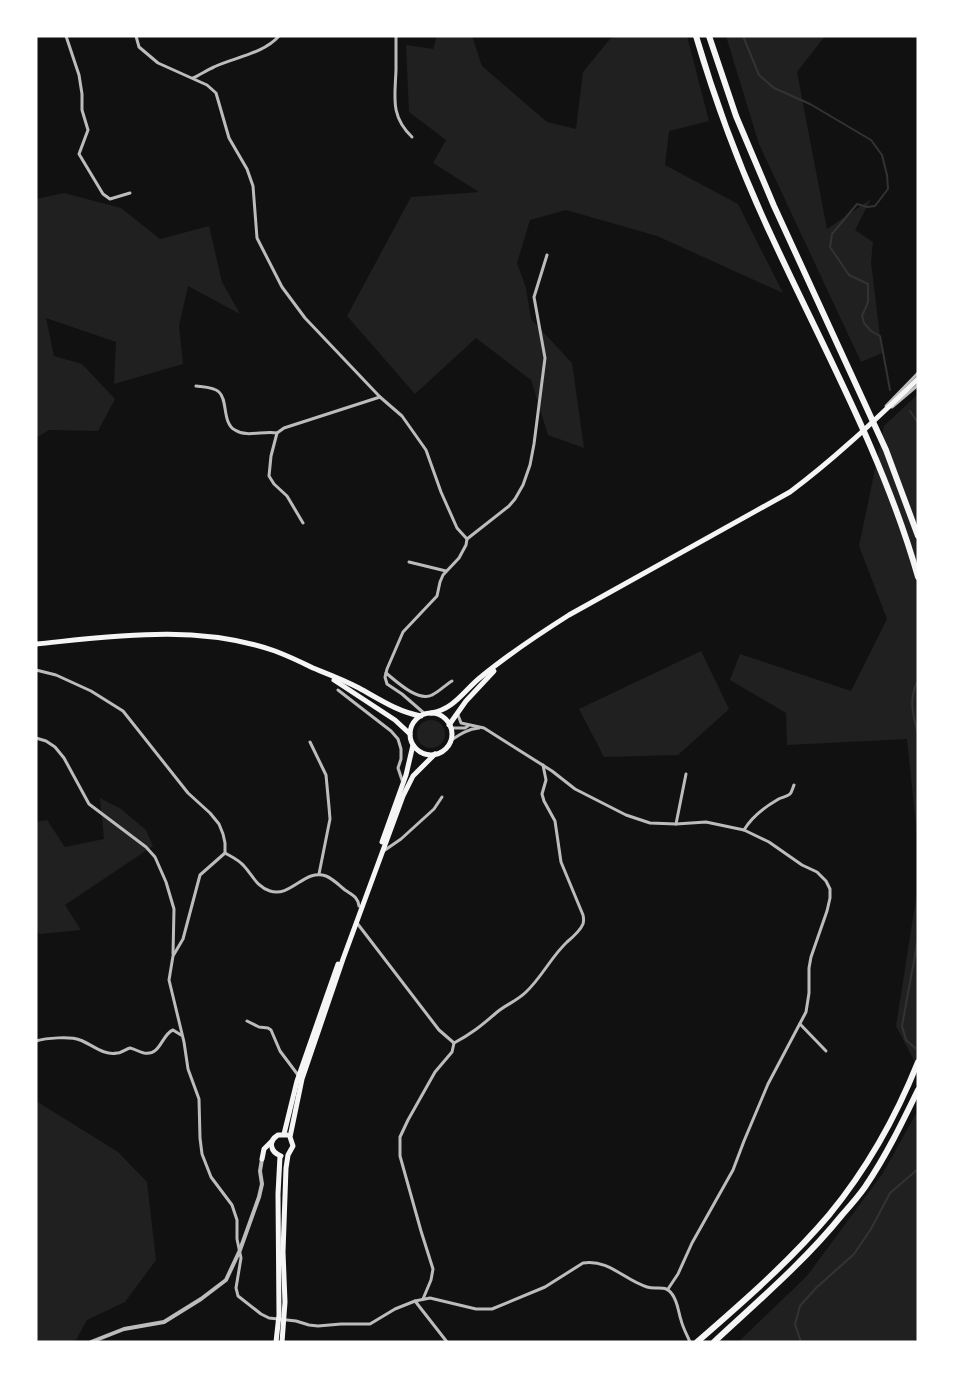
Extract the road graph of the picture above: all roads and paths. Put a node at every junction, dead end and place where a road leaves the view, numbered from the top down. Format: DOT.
graph roads {
  1 [pos="66,36"];
  2 [pos="136,36"];
  3 [pos="279,36"];
  4 [pos="396,36"];
  5 [pos="696,36"];
  6 [pos="709,36"];
  7 [pos="192,78"];
  8 [pos="412,136"];
  9 [pos="130,193"];
  10 [pos="547,255"];
  11 [pos="918,373"];
  12 [pos="918,379"];
  13 [pos="918,385"];
  14 [pos="196,386"];
  15 [pos="380,397"];
  16 [pos="881,414"];
  17 [pos="277,433"];
  18 [pos="303,523"];
  19 [pos="918,536"];
  20 [pos="467,539"];
  21 [pos="409,562"];
  22 [pos="446,571"];
  23 [pos="918,577"];
  24 [pos="36,644"];
  25 [pos="502,662"];
  26 [pos="36,670"];
  27 [pos="317,670"];
  28 [pos="386,673"];
  29 [pos="452,681"];
  30 [pos="338,690"];
  31 [pos="457,712"];
  32 [pos="426,715"];
  33 [pos="469,725"];
  34 [pos="450,727"];
  35 [pos="484,728"];
  36 [pos="410,734"];
  37 [pos="36,738"];
  38 [pos="450,741"];
  39 [pos="310,742"];
  40 [pos="413,745"];
  41 [pos="435,754"];
  42 [pos="543,765"];
  43 [pos="686,774"];
  44 [pos="403,782"];
  45 [pos="794,785"];
  46 [pos="442,797"];
  47 [pos="676,824"];
  48 [pos="744,830"];
  49 [pos="389,832"];
  50 [pos="401,839"];
  51 [pos="382,852"];
  52 [pos="225,853"];
  53 [pos="319,874"];
  54 [pos="363,895"];
  55 [pos="354,896"];
  56 [pos="359,906"];
  57 [pos="357,922"];
  58 [pos="354,929"];
  59 [pos="363,931"];
  60 [pos="173,956"];
  61 [pos="247,1021"];
  62 [pos="800,1024"];
  63 [pos="182,1036"];
  64 [pos="36,1041"];
  65 [pos="454,1042"];
  66 [pos="826,1051"];
  67 [pos="918,1062"];
  68 [pos="299,1076"];
  69 [pos="918,1090"];
  70 [pos="285,1135"];
  71 [pos="271,1142"];
  72 [pos="277,1154"];
  73 [pos="288,1155"];
  74 [pos="262,1159"];
  75 [pos="240,1250"];
  76 [pos="668,1289"];
  77 [pos="423,1299"];
  78 [pos="415,1301"];
  79 [pos="91,1342"];
  80 [pos="276,1342"];
  81 [pos="282,1342"];
  82 [pos="447,1342"];
  83 [pos="690,1342"];
  84 [pos="697,1342"];
  85 [pos="714,1342"];
  1 -- 9 [label="street"];
  2 -- 7 [label="street"];
  3 -- 7 [label="street"];
  4 -- 8 [label="street"];
  5 -- 23 [label="highway"];
  6 -- 19 [label="highway"];
  7 -- 15 [label="street"];
  10 -- 20 [label="street"];
  11 -- 16 [label="street"];
  12 -- 16 [label="main road"];
  13 -- 16 [label="street"];
  14 -- 17 [label="street"];
  15 -- 17 [label="street"];
  15 -- 20 [label="street"];
  16 -- 25 [label="main road"];
  17 -- 18 [label="street"];
  20 -- 22 [label="street"];
  21 -- 22 [label="street"];
  22 -- 28 [label="street"];
  24 -- 27 [label="main road"];
  25 -- 31 [label="main road"];
  25 -- 32 [label="main road"];
  26 -- 52 [label="street"];
  27 -- 32 [label="main road"];
  27 -- 36 [label="main road"];
  28 -- 29 [label="street"];
  28 -- 32 [label="street"];
  30 -- 44 [label="street"];
  31 -- 33 [label="street"];
  31 -- 34 [label="main road"];
  32 -- 34 [label="main road"];
  32 -- 36 [label="main road"];
  33 -- 34 [label="street"];
  33 -- 35 [label="street"];
  34 -- 38 [label="main road"];
  35 -- 38 [label="street"];
  35 -- 42 [label="street"];
  36 -- 40 [label="main road"];
  37 -- 60 [label="street"];
  38 -- 41 [label="main road"];
  39 -- 53 [label="street"];
  40 -- 41 [label="main road"];
  40 -- 44 [label="main road"];
  41 -- 49 [label="main road"];
  42 -- 47 [label="street"];
  42 -- 65 [label="street"];
  43 -- 47 [label="street"];
  44 -- 54 [label="main road"];
  45 -- 48 [label="street"];
  46 -- 50 [label="street"];
  47 -- 48 [label="street"];
  48 -- 62 [label="street"];
  49 -- 50 [label="street"];
  49 -- 51 [label="main road"];
  50 -- 51 [label="street"];
  51 -- 57 [label="main road"];
  52 -- 53 [label="street"];
  52 -- 60 [label="street"];
  53 -- 55 [label="street"];
  54 -- 55 [label="street"];
  54 -- 56 [label="main road"];
  55 -- 56 [label="street"];
  56 -- 68 [label="main road"];
  57 -- 58 [label="main road"];
  57 -- 59 [label="street"];
  58 -- 59 [label="street"];
  58 -- 70 [label="main road"];
  59 -- 65 [label="street"];
  60 -- 63 [label="street"];
  61 -- 68 [label="street"];
  62 -- 66 [label="street"];
  62 -- 76 [label="street"];
  63 -- 64 [label="street"];
  63 -- 75 [label="street"];
  65 -- 77 [label="street"];
  67 -- 84 [label="highway"];
  68 -- 70 [label="main road"];
  69 -- 85 [label="highway"];
  70 -- 71 [label="main road"];
  70 -- 73 [label="main road"];
  71 -- 72 [label="main road"];
  71 -- 74 [label="main road"];
  72 -- 73 [label="main road"];
  72 -- 74 [label="main road"];
  72 -- 80 [label="main road"];
  73 -- 81 [label="main road"];
  74 -- 75 [label="street"];
  75 -- 78 [label="street"];
  75 -- 79 [label="street"];
  76 -- 77 [label="street"];
  76 -- 83 [label="street"];
  77 -- 78 [label="street"];
  78 -- 82 [label="street"];
}
